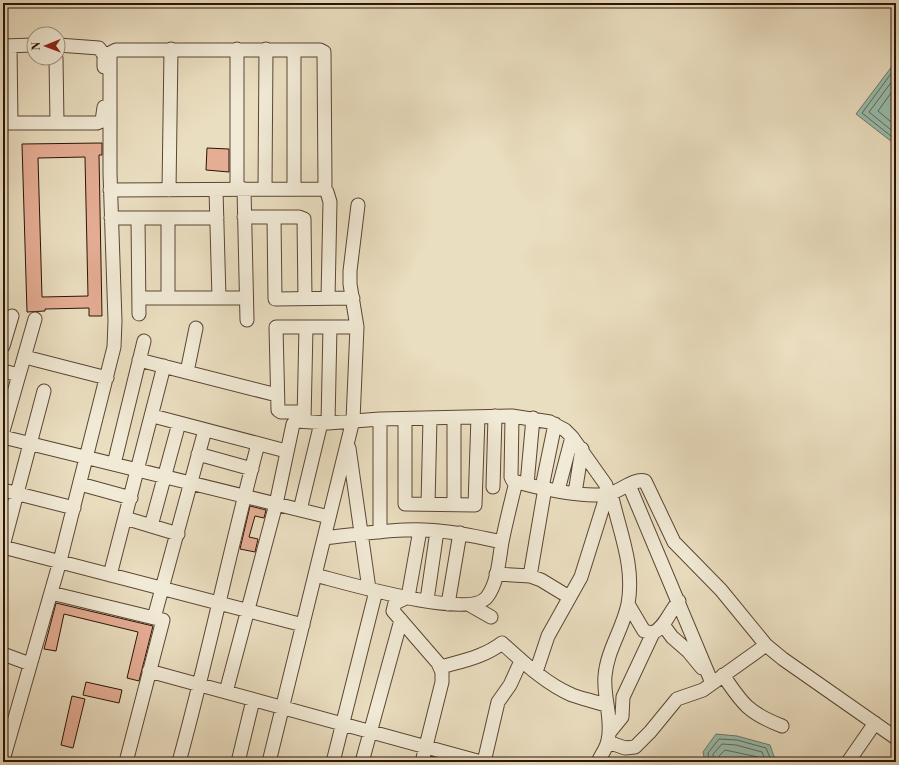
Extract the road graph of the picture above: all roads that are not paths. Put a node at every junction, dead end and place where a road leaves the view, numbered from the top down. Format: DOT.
graph roads {
  1 [pos="26,45"];
  2 [pos="66,45"];
  3 [pos="7,46"];
  4 [pos="171,49"];
  5 [pos="236,49"];
  6 [pos="266,49"];
  7 [pos="294,50"];
  8 [pos="56,66"];
  9 [pos="57,124"];
  10 [pos="6,126"];
  11 [pos="110,129"];
  12 [pos="324,188"];
  13 [pos="241,189"];
  14 [pos="265,189"];
  15 [pos="294,189"];
  16 [pos="110,190"];
  17 [pos="169,190"];
  18 [pos="216,190"];
  19 [pos="358,205"];
  20 [pos="244,217"];
  21 [pos="274,217"];
  22 [pos="111,218"];
  23 [pos="138,218"];
  24 [pos="168,218"];
  25 [pos="217,218"];
  26 [pos="139,298"];
  27 [pos="168,298"];
  28 [pos="219,298"];
  29 [pos="246,298"];
  30 [pos="305,298"];
  31 [pos="328,298"];
  32 [pos="353,298"];
  33 [pos="139,314"];
  34 [pos="12,316"];
  35 [pos="35,319"];
  36 [pos="247,320"];
  37 [pos="306,327"];
  38 [pos="330,327"];
  39 [pos="357,327"];
  40 [pos="196,328"];
  41 [pos="144,340"];
  42 [pos="3,346"];
  43 [pos="25,356"];
  44 [pos="139,360"];
  45 [pos="164,366"];
  46 [pos="3,371"];
  47 [pos="187,372"];
  48 [pos="19,375"];
  49 [pos="107,378"];
  50 [pos="44,391"];
  51 [pos="277,395"];
  52 [pos="6,412"];
  53 [pos="153,416"];
  54 [pos="495,416"];
  55 [pos="512,416"];
  56 [pos="478,417"];
  57 [pos="454,418"];
  58 [pos="533,418"];
  59 [pos="380,419"];
  60 [pos="405,419"];
  61 [pos="430,419"];
  62 [pos="354,420"];
  63 [pos="302,421"];
  64 [pos="179,423"];
  65 [pos="325,423"];
  66 [pos="555,424"];
  67 [pos="205,430"];
  68 [pos="3,431"];
  69 [pos="3,437"];
  70 [pos="572,437"];
  71 [pos="348,441"];
  72 [pos="30,444"];
  73 [pos="258,444"];
  74 [pos="582,449"];
  75 [pos="286,451"];
  76 [pos="198,454"];
  77 [pos="87,458"];
  78 [pos="114,464"];
  79 [pos="252,469"];
  80 [pos="139,470"];
  81 [pos="165,476"];
  82 [pos="191,482"];
  83 [pos="522,483"];
  84 [pos="80,484"];
  85 [pos="629,485"];
  86 [pos="493,487"];
  87 [pos="548,488"];
  88 [pos="3,490"];
  89 [pos="575,493"];
  90 [pos="17,494"];
  91 [pos="609,494"];
  92 [pos="244,496"];
  93 [pos="131,498"];
  94 [pos="276,504"];
  95 [pos="428,504"];
  96 [pos="454,504"];
  97 [pos="74,508"];
  98 [pos="300,510"];
  99 [pos="329,517"];
  100 [pos="125,518"];
  101 [pos="151,526"];
  102 [pos="420,530"];
  103 [pos="437,531"];
  104 [pos="380,532"];
  105 [pos="460,533"];
  106 [pos="178,534"];
  107 [pos="362,534"];
  108 [pos="324,538"];
  109 [pos="502,542"];
  110 [pos="3,546"];
  111 [pos="60,561"];
  112 [pos="496,574"];
  113 [pos="315,575"];
  114 [pos="110,576"];
  115 [pos="530,576"];
  116 [pos="161,589"];
  117 [pos="373,590"];
  118 [pos="51,593"];
  119 [pos="408,597"];
  120 [pos="569,597"];
  121 [pos="427,600"];
  122 [pos="679,601"];
  123 [pos="218,604"];
  124 [pos="448,604"];
  125 [pos="628,604"];
  126 [pos="470,605"];
  127 [pos="248,611"];
  128 [pos="491,617"];
  129 [pos="154,618"];
  130 [pos="401,620"];
  131 [pos="303,625"];
  132 [pos="658,629"];
  133 [pos="766,645"];
  134 [pos="3,654"];
  135 [pos="521,661"];
  136 [pos="30,664"];
  137 [pos="441,667"];
  138 [pos="149,671"];
  139 [pos="536,672"];
  140 [pos="723,675"];
  141 [pos="710,678"];
  142 [pos="200,685"];
  143 [pos="226,692"];
  144 [pos="253,700"];
  145 [pos="605,704"];
  146 [pos="282,707"];
  147 [pos="875,723"];
  148 [pos="342,724"];
  149 [pos="782,726"];
  150 [pos="370,732"];
  151 [pos="609,737"];
  152 [pos="896,738"];
  153 [pos="426,747"];
  154 [pos="3,760"];
  155 [pos="126,762"];
  156 [pos="179,762"];
  157 [pos="238,762"];
  158 [pos="269,762"];
  159 [pos="333,762"];
  160 [pos="362,762"];
  161 [pos="422,762"];
  162 [pos="482,762"];
  163 [pos="598,762"];
  164 [pos="848,762"];
  1 -- 3 [label="street"];
  2 -- 9 [label="street"];
  3 -- 10 [label="street"];
  4 -- 5 [label="street"];
  4 -- 11 [label="street"];
  4 -- 17 [label="street"];
  5 -- 6 [label="street"];
  5 -- 13 [label="street"];
  6 -- 7 [label="street"];
  6 -- 14 [label="street"];
  7 -- 12 [label="street"];
  7 -- 15 [label="street"];
  8 -- 9 [label="street"];
  9 -- 10 [label="street"];
  10 -- 11 [label="street"];
  11 -- 16 [label="street"];
  12 -- 15 [label="street"];
  12 -- 31 [label="street"];
  13 -- 14 [label="street"];
  13 -- 18 [label="street"];
  13 -- 20 [label="street"];
  14 -- 15 [label="street"];
  16 -- 17 [label="street"];
  16 -- 22 [label="street"];
  17 -- 18 [label="street"];
  18 -- 25 [label="street"];
  19 -- 32 [label="street"];
  20 -- 21 [label="street"];
  20 -- 29 [label="street"];
  21 -- 30 [label="street"];
  21 -- 30 [label="street"];
  22 -- 23 [label="street"];
  22 -- 49 [label="street"];
  23 -- 24 [label="street"];
  23 -- 26 [label="street"];
  24 -- 25 [label="street"];
  24 -- 27 [label="street"];
  25 -- 28 [label="street"];
  26 -- 27 [label="street"];
  26 -- 33 [label="street"];
  27 -- 28 [label="street"];
  28 -- 29 [label="street"];
  29 -- 36 [label="street"];
  30 -- 31 [label="street"];
  31 -- 32 [label="street"];
  32 -- 39 [label="street"];
  34 -- 42 [label="street"];
  35 -- 43 [label="street"];
  37 -- 38 [label="street"];
  37 -- 51 [label="street"];
  37 -- 63 [label="street"];
  38 -- 39 [label="street"];
  38 -- 65 [label="street"];
  39 -- 62 [label="street"];
  40 -- 47 [label="street"];
  41 -- 44 [label="street"];
  43 -- 48 [label="street"];
  43 -- 49 [label="street"];
  44 -- 45 [label="street"];
  44 -- 78 [label="street"];
  45 -- 47 [label="street"];
  45 -- 53 [label="street"];
  46 -- 48 [label="street"];
  47 -- 51 [label="street"];
  48 -- 52 [label="street"];
  49 -- 77 [label="street"];
  50 -- 72 [label="street"];
  51 -- 63 [label="street"];
  52 -- 68 [label="street"];
  53 -- 64 [label="street"];
  53 -- 80 [label="street"];
  54 -- 55 [label="street"];
  54 -- 56 [label="street"];
  54 -- 86 [label="street"];
  55 -- 58 [label="street"];
  55 -- 83 [label="street"];
  56 -- 57 [label="street"];
  56 -- 96 [label="street"];
  57 -- 61 [label="street"];
  57 -- 96 [label="street"];
  58 -- 66 [label="street"];
  58 -- 83 [label="street"];
  59 -- 60 [label="street"];
  59 -- 62 [label="street"];
  59 -- 104 [label="street"];
  60 -- 61 [label="street"];
  60 -- 95 [label="street"];
  61 -- 95 [label="street"];
  62 -- 65 [label="street"];
  62 -- 71 [label="street"];
  63 -- 65 [label="street"];
  63 -- 75 [label="street"];
  64 -- 67 [label="street"];
  64 -- 81 [label="street"];
  65 -- 98 [label="street"];
  66 -- 70 [label="street"];
  66 -- 87 [label="street"];
  67 -- 73 [label="street"];
  67 -- 76 [label="street"];
  69 -- 72 [label="street"];
  70 -- 74 [label="street"];
  70 -- 87 [label="street"];
  71 -- 99 [label="street"];
  71 -- 107 [label="street"];
  72 -- 77 [label="street"];
  72 -- 90 [label="street"];
  73 -- 75 [label="street"];
  73 -- 79 [label="street"];
  74 -- 89 [label="street"];
  74 -- 91 [label="street"];
  75 -- 94 [label="street"];
  76 -- 79 [label="street"];
  76 -- 82 [label="street"];
  77 -- 78 [label="street"];
  77 -- 84 [label="street"];
  78 -- 80 [label="street"];
  79 -- 92 [label="street"];
  80 -- 81 [label="street"];
  80 -- 93 [label="street"];
  81 -- 82 [label="street"];
  81 -- 101 [label="street"];
  82 -- 92 [label="street"];
  82 -- 106 [label="street"];
  83 -- 87 [label="street"];
  83 -- 109 [label="street"];
  84 -- 93 [label="street"];
  84 -- 97 [label="street"];
  85 -- 91 [label="street"];
  85 -- 122 [label="street"];
  85 -- 133 [label="street"];
  87 -- 89 [label="street"];
  87 -- 115 [label="street"];
  88 -- 90 [label="street"];
  89 -- 91 [label="street"];
  90 -- 97 [label="street"];
  90 -- 110 [label="street"];
  91 -- 120 [label="street"];
  91 -- 125 [label="street"];
  92 -- 94 [label="street"];
  92 -- 123 [label="street"];
  93 -- 100 [label="street"];
  94 -- 98 [label="street"];
  94 -- 127 [label="street"];
  95 -- 96 [label="street"];
  97 -- 111 [label="street"];
  98 -- 99 [label="street"];
  99 -- 108 [label="street"];
  100 -- 101 [label="street"];
  100 -- 114 [label="street"];
  101 -- 106 [label="street"];
  102 -- 103 [label="street"];
  102 -- 104 [label="street"];
  102 -- 119 [label="street"];
  103 -- 105 [label="street"];
  103 -- 121 [label="street"];
  104 -- 107 [label="street"];
  105 -- 109 [label="street"];
  105 -- 124 [label="street"];
  106 -- 116 [label="street"];
  107 -- 108 [label="street"];
  107 -- 117 [label="street"];
  108 -- 113 [label="street"];
  109 -- 112 [label="street"];
  110 -- 111 [label="street"];
  111 -- 114 [label="street"];
  111 -- 118 [label="street"];
  112 -- 115 [label="street"];
  112 -- 126 [label="street"];
  113 -- 117 [label="street"];
  113 -- 131 [label="street"];
  114 -- 116 [label="street"];
  115 -- 120 [label="street"];
  116 -- 123 [label="street"];
  116 -- 129 [label="street"];
  117 -- 119 [label="street"];
  117 -- 148 [label="street"];
  118 -- 129 [label="street"];
  118 -- 136 [label="street"];
  119 -- 121 [label="street"];
  119 -- 130 [label="street"];
  120 -- 139 [label="street"];
  121 -- 124 [label="street"];
  122 -- 132 [label="street"];
  122 -- 141 [label="street"];
  123 -- 127 [label="street"];
  123 -- 142 [label="street"];
  124 -- 126 [label="street"];
  125 -- 132 [label="street"];
  125 -- 145 [label="street"];
  126 -- 128 [label="street"];
  127 -- 131 [label="street"];
  127 -- 143 [label="street"];
  129 -- 138 [label="street"];
  130 -- 137 [label="street"];
  130 -- 150 [label="street"];
  131 -- 146 [label="street"];
  132 -- 141 [label="street"];
  132 -- 151 [label="street"];
  133 -- 140 [label="street"];
  133 -- 147 [label="street"];
  134 -- 136 [label="street"];
  135 -- 137 [label="street"];
  135 -- 139 [label="street"];
  135 -- 162 [label="street"];
  136 -- 154 [label="street"];
  137 -- 153 [label="street"];
  138 -- 142 [label="street"];
  138 -- 155 [label="street"];
  139 -- 145 [label="street"];
  140 -- 141 [label="street"];
  140 -- 149 [label="street"];
  141 -- 151 [label="street"];
  142 -- 143 [label="street"];
  142 -- 156 [label="street"];
  143 -- 144 [label="street"];
  144 -- 146 [label="street"];
  144 -- 157 [label="street"];
  145 -- 151 [label="street"];
  146 -- 148 [label="street"];
  146 -- 158 [label="street"];
  147 -- 152 [label="street"];
  147 -- 164 [label="street"];
  148 -- 150 [label="street"];
  148 -- 159 [label="street"];
  150 -- 153 [label="street"];
  150 -- 160 [label="street"];
  151 -- 163 [label="street"];
  153 -- 161 [label="street"];
  153 -- 162 [label="street"];
}
